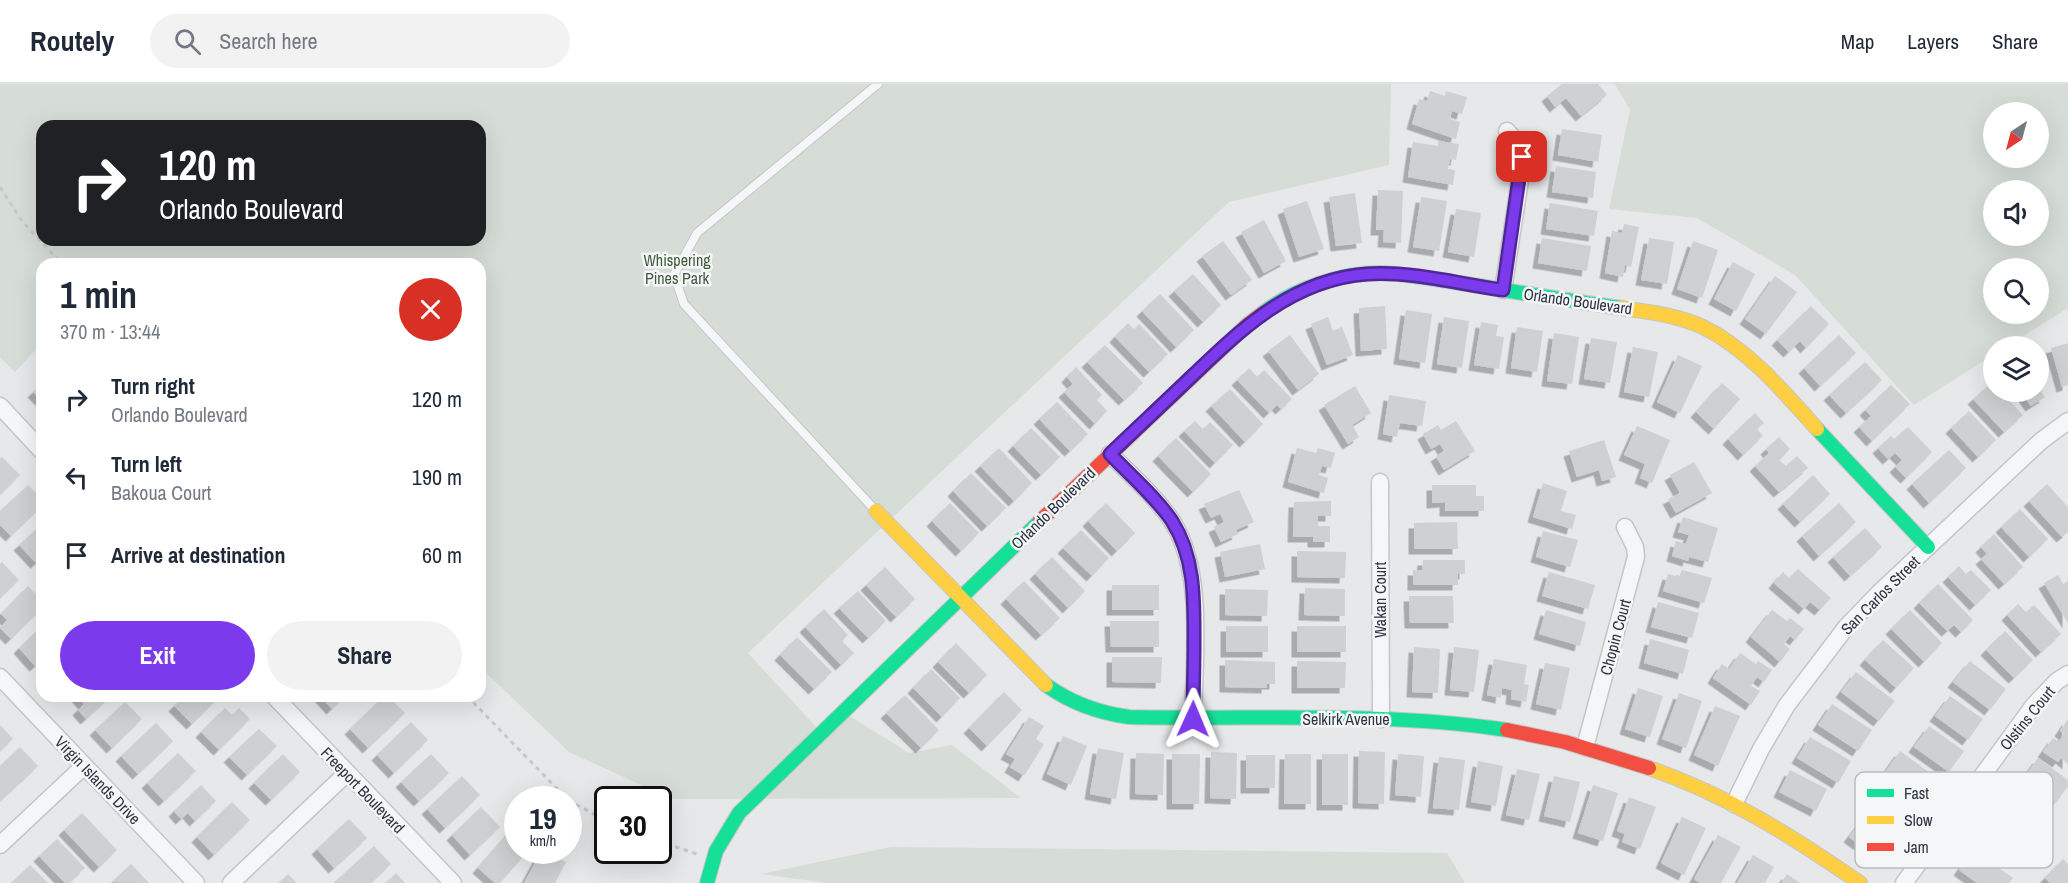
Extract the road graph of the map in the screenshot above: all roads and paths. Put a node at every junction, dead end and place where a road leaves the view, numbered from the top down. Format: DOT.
graph roads {
  1 [pos="878,84"];
  2 [pos="1507,131"];
  3 [pos="0,187"];
  4 [pos="36,236"];
  5 [pos="45,246"];
  6 [pos="56,258"];
  7 [pos="1503,290"];
  8 [pos="0,406"];
  9 [pos="2068,421"];
  10 [pos="36,445"];
  11 [pos="1110,454"];
  12 [pos="1380,482"];
  13 [pos="876,511"];
  14 [pos="1625,527"];
  15 [pos="1928,547"];
  16 [pos="960,597"];
  17 [pos="2068,674"];
  18 [pos="0,677"];
  19 [pos="280,702"];
  20 [pos="473,702"];
  21 [pos="1193,719"];
  22 [pos="1381,719"];
  23 [pos="1585,747"];
  24 [pos="84,766"];
  25 [pos="1985,772"];
  26 [pos="347,773"];
  27 [pos="554,786"];
  28 [pos="1734,804"];
  29 [pos="0,845"];
  30 [pos="672,846"];
  31 [pos="713,860"];
  32 [pos="1915,868"];
  33 [pos="196,883"];
  34 [pos="231,883"];
  35 [pos="453,883"];
  36 [pos="707,883"];
  37 [pos="1860,883"];
  38 [pos="1904,883"];
  1 -- 13 [label="lane"];
  2 -- 7 [label="street"];
  3 -- 4 [label="path"];
  5 -- 6 [label="path"];
  7 -- 11 [label="street, Orlando Boulevard"];
  7 -- 15 [label="street, Orlando Boulevard"];
  8 -- 10 [label="street"];
  9 -- 15 [label="street, San Carlos Street"];
  11 -- 16 [label="street, Orlando Boulevard"];
  11 -- 21 [label="street"];
  12 -- 22 [label="street, Wakan Court"];
  13 -- 16 [label="street, Selkirk Avenue"];
  14 -- 23 [label="street, Chopin Court"];
  15 -- 28 [label="street, San Carlos Street"];
  16 -- 21 [label="street, Selkirk Avenue"];
  16 -- 31 [label="street, Orlando Boulevard"];
  17 -- 25 [label="street, Olstins Court"];
  18 -- 24 [label="street, Virgin Islands Drive"];
  19 -- 26 [label="street, Freeport Boulevard"];
  20 -- 27 [label="path"];
  21 -- 22 [label="street, Selkirk Avenue"];
  22 -- 23 [label="street, Selkirk Avenue"];
  23 -- 28 [label="street, Selkirk Avenue"];
  24 -- 29 [label="street"];
  24 -- 33 [label="street, Virgin Islands Drive"];
  26 -- 34 [label="street"];
  26 -- 35 [label="street, Freeport Boulevard"];
  28 -- 37 [label="street, Selkirk Avenue"];
  30 -- 31 [label="path"];
  31 -- 36 [label="street, Orlando Boulevard"];
  32 -- 38 [label="street, Olstins Court"];
}
